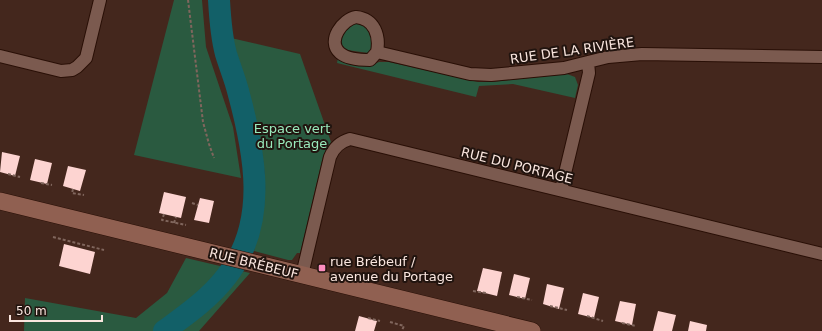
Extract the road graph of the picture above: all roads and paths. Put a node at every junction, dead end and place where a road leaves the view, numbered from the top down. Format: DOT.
graph roads {
  1 [pos="100,0"];
  2 [pos="188,0"];
  3 [pos="377,52"];
  4 [pos="0,56"];
  5 [pos="822,57"];
  6 [pos="588,62"];
  7 [pos="214,158"];
  8 [pos="8,174"];
  9 [pos="20,177"];
  10 [pos="41,183"];
  11 [pos="52,185"];
  12 [pos="73,189"];
  13 [pos="561,190"];
  14 [pos="84,195"];
  15 [pos="0,201"];
  16 [pos="192,203"];
  17 [pos="198,205"];
  18 [pos="164,214"];
  19 [pos="176,217"];
  20 [pos="174,223"];
  21 [pos="186,225"];
  22 [pos="53,237"];
  23 [pos="72,242"];
  24 [pos="71,246"];
  25 [pos="87,246"];
  26 [pos="86,250"];
  27 [pos="104,250"];
  28 [pos="822,254"];
  29 [pos="302,274"];
  30 [pos="473,290"];
  31 [pos="486,293"];
  32 [pos="517,297"];
  33 [pos="532,300"];
  34 [pos="550,306"];
  35 [pos="567,310"];
  36 [pos="586,316"];
  37 [pos="368,318"];
  38 [pos="380,321"];
  39 [pos="603,321"];
  40 [pos="390,322"];
  41 [pos="622,323"];
  42 [pos="636,326"];
  43 [pos="402,330"];
  44 [pos="532,331"];
  1 -- 4 [label="street"];
  2 -- 7 [label="path"];
  3 -- 6 [label="street, RUE DE LA RIVIÈRE"];
  5 -- 6 [label="street, RUE DE LA RIVIÈRE"];
  6 -- 13 [label="street"];
  8 -- 9 [label="path"];
  10 -- 11 [label="path"];
  12 -- 14 [label="path"];
  13 -- 28 [label="street, RUE DU PORTAGE"];
  13 -- 29 [label="street, RUE DU PORTAGE"];
  15 -- 29 [label="street, RUE BRÉBEUF"];
  16 -- 17 [label="path"];
  18 -- 20 [label="path"];
  19 -- 20 [label="path"];
  20 -- 21 [label="path"];
  22 -- 23 [label="path"];
  23 -- 24 [label="path"];
  23 -- 25 [label="path"];
  25 -- 26 [label="path"];
  25 -- 27 [label="path"];
  29 -- 44 [label="street, RUE BRÉBEUF"];
  30 -- 31 [label="path"];
  32 -- 33 [label="path"];
  34 -- 35 [label="path"];
  36 -- 39 [label="path"];
  37 -- 38 [label="path"];
  40 -- 43 [label="path"];
  41 -- 42 [label="path"];
}
